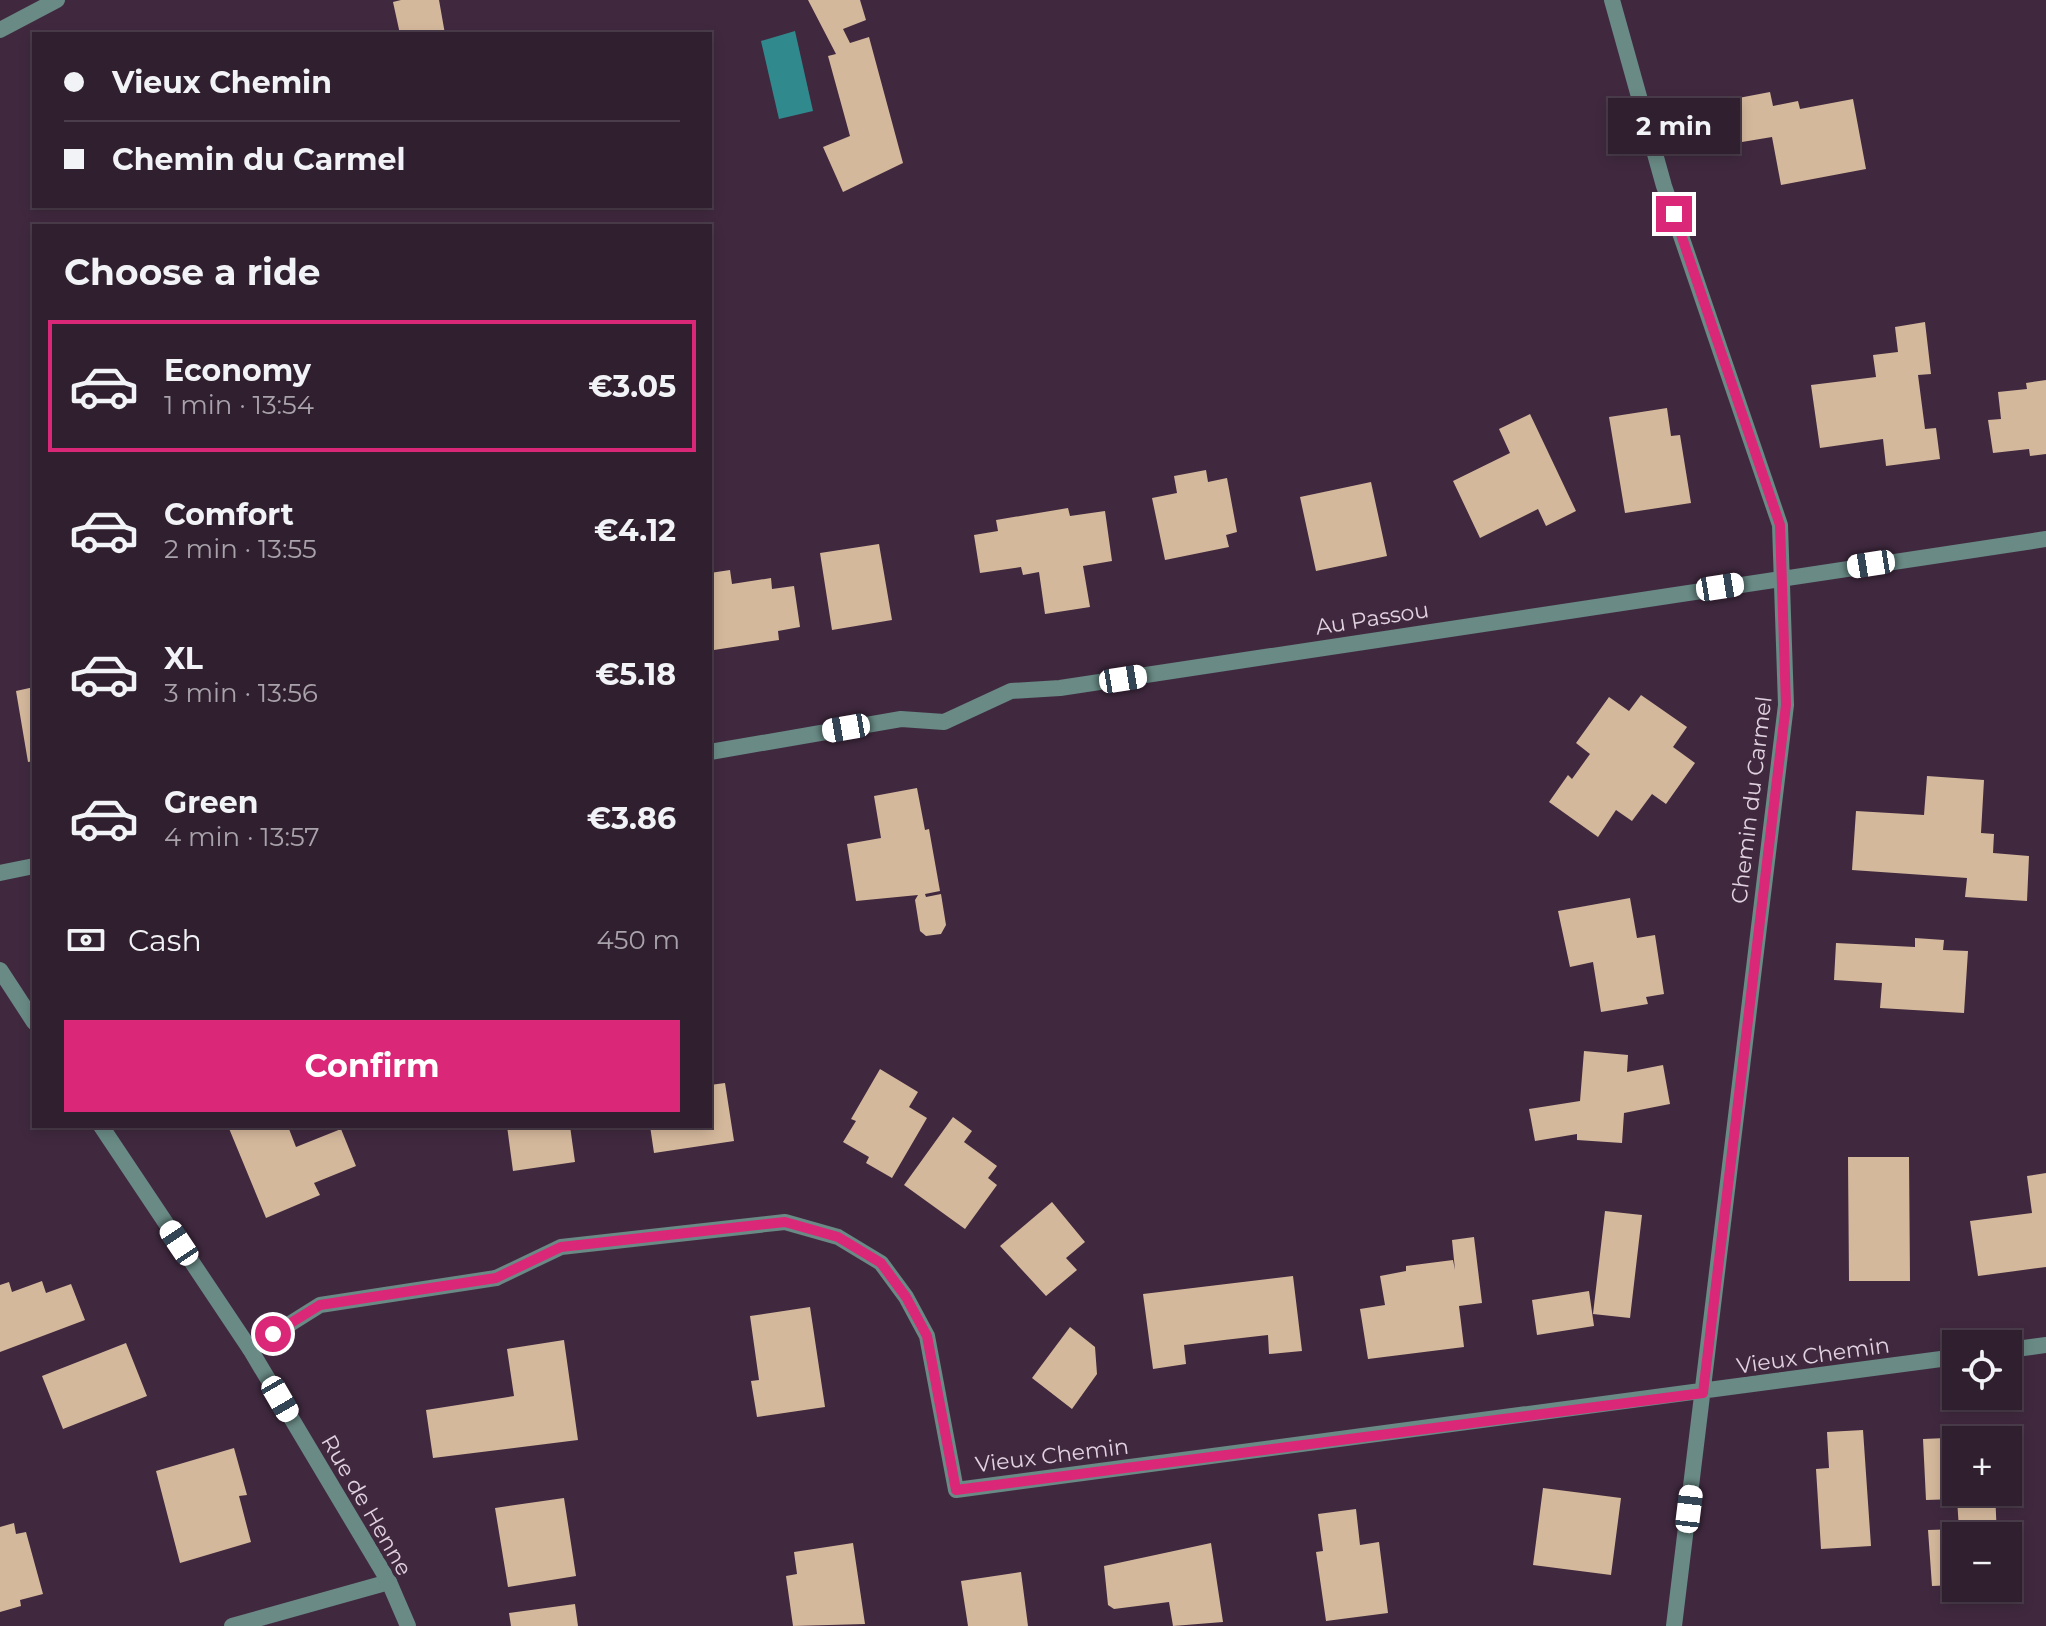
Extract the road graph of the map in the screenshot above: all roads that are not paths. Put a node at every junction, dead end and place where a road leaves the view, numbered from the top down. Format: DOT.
graph roads {
  1 [pos="57,0"];
  2 [pos="1612,0"];
  3 [pos="0,30"];
  4 [pos="2046,539"];
  5 [pos="1783,577"];
  6 [pos="712,752"];
  7 [pos="32,866"];
  8 [pos="0,873"];
  9 [pos="0,970"];
  10 [pos="32,1019"];
  11 [pos="102,1128"];
  12 [pos="2046,1345"];
  13 [pos="2022,1348"];
  14 [pos="250,1349"];
  15 [pos="1942,1359"];
  16 [pos="1703,1393"];
  17 [pos="389,1582"];
  18 [pos="232,1626"];
  19 [pos="408,1626"];
  20 [pos="1674,1626"];
  1 -- 3 [label="street"];
  2 -- 5 [label="street, Chemin du Carmel"];
  4 -- 5 [label="street, Au Passou"];
  5 -- 6 [label="street, Au Passou"];
  5 -- 16 [label="street, Chemin du Carmel"];
  7 -- 8 [label="street"];
  9 -- 10 [label="street"];
  11 -- 14 [label="street, Rue de Henne"];
  12 -- 13 [label="street"];
  14 -- 16 [label="street, Vieux Chemin"];
  14 -- 17 [label="street, Rue de Henne"];
  15 -- 16 [label="street, Vieux Chemin"];
  16 -- 20 [label="street, Chemin du Carmel"];
  17 -- 18 [label="street"];
  17 -- 19 [label="street, Rue de Henne"];
}
